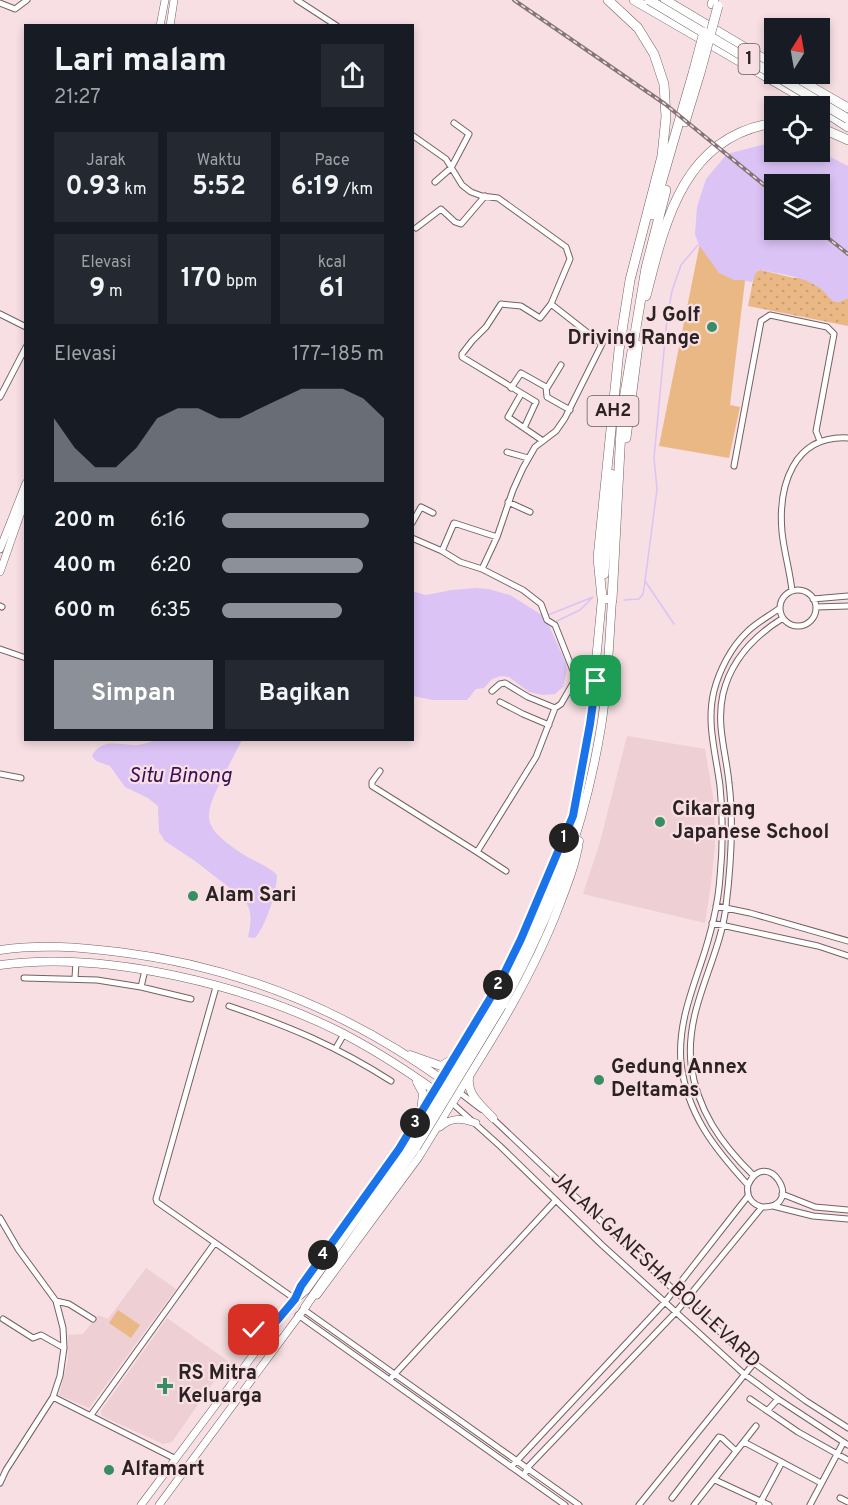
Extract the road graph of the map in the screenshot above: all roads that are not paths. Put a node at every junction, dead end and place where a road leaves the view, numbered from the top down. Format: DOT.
graph roads {
  1 [pos="27,0"];
  2 [pos="165,0"];
  3 [pos="174,0"];
  4 [pos="297,0"];
  5 [pos="608,0"];
  6 [pos="634,0"];
  7 [pos="649,0"];
  8 [pos="658,0"];
  9 [pos="665,0"];
  10 [pos="676,0"];
  11 [pos="0,3"];
  12 [pos="716,3"];
  13 [pos="160,24"];
  14 [pos="170,24"];
  15 [pos="335,24"];
  16 [pos="764,52"];
  17 [pos="764,59"];
  18 [pos="764,63"];
  19 [pos="697,72"];
  20 [pos="796,84"];
  21 [pos="807,84"];
  22 [pos="813,84"];
  23 [pos="824,93"];
  24 [pos="799,96"];
  25 [pos="848,108"];
  26 [pos="830,115"];
  27 [pos="848,117"];
  28 [pos="453,123"];
  29 [pos="764,125"];
  30 [pos="848,127"];
  31 [pos="830,132"];
  32 [pos="414,136"];
  33 [pos="848,140"];
  34 [pos="451,168"];
  35 [pos="435,182"];
  36 [pos="485,196"];
  37 [pos="646,227"];
  38 [pos="416,228"];
  39 [pos="552,304"];
  40 [pos="0,314"];
  41 [pos="24,326"];
  42 [pos="24,351"];
  43 [pos="561,365"];
  44 [pos="511,388"];
  45 [pos="547,388"];
  46 [pos="521,394"];
  47 [pos="0,397"];
  48 [pos="570,410"];
  49 [pos="524,428"];
  50 [pos="848,438"];
  51 [pos="543,441"];
  52 [pos="820,441"];
  53 [pos="507,452"];
  54 [pos="528,458"];
  55 [pos="734,466"];
  56 [pos="24,488"];
  57 [pos="508,502"];
  58 [pos="24,509"];
  59 [pos="530,512"];
  60 [pos="432,513"];
  61 [pos="414,519"];
  62 [pos="497,537"];
  63 [pos="414,539"];
  64 [pos="0,549"];
  65 [pos="442,551"];
  66 [pos="614,557"];
  67 [pos="482,569"];
  68 [pos="0,572"];
  69 [pos="792,591"];
  70 [pos="848,596"];
  71 [pos="607,599"];
  72 [pos="813,599"];
  73 [pos="848,606"];
  74 [pos="780,608"];
  75 [pos="816,608"];
  76 [pos="783,618"];
  77 [pos="0,649"];
  78 [pos="24,657"];
  79 [pos="492,691"];
  80 [pos="500,702"];
  81 [pos="555,708"];
  82 [pos="549,725"];
  83 [pos="380,771"];
  84 [pos="0,774"];
  85 [pos="21,778"];
  86 [pos="577,817"];
  87 [pos="477,852"];
  88 [pos="506,870"];
  89 [pos="716,906"];
  90 [pos="726,908"];
  91 [pos="712,922"];
  92 [pos="722,924"];
  93 [pos="848,941"];
  94 [pos="0,950"];
  95 [pos="848,956"];
  96 [pos="76,962"];
  97 [pos="0,965"];
  98 [pos="145,970"];
  99 [pos="24,978"];
  100 [pos="75,978"];
  101 [pos="250,981"];
  102 [pos="141,987"];
  103 [pos="216,987"];
  104 [pos="246,995"];
  105 [pos="191,999"];
  106 [pos="229,1006"];
  107 [pos="290,1011"];
  108 [pos="285,1025"];
  109 [pos="344,1034"];
  110 [pos="336,1048"];
  111 [pos="400,1052"];
  112 [pos="458,1053"];
  113 [pos="412,1076"];
  114 [pos="469,1076"];
  115 [pos="442,1079"];
  116 [pos="391,1081"];
  117 [pos="435,1091"];
  118 [pos="459,1092"];
  119 [pos="452,1103"];
  120 [pos="421,1113"];
  121 [pos="493,1118"];
  122 [pos="476,1123"];
  123 [pos="435,1132"];
  124 [pos="413,1146"];
  125 [pos="754,1176"];
  126 [pos="748,1185"];
  127 [pos="782,1194"];
  128 [pos="748,1196"];
  129 [pos="556,1200"];
  130 [pos="773,1206"];
  131 [pos="762,1207"];
  132 [pos="848,1210"];
  133 [pos="0,1218"];
  134 [pos="848,1219"];
  135 [pos="214,1244"];
  136 [pos="674,1290"];
  137 [pos="295,1299"];
  138 [pos="685,1299"];
  139 [pos="56,1301"];
  140 [pos="665,1302"];
  141 [pos="302,1310"];
  142 [pos="676,1312"];
  143 [pos="3,1319"];
  144 [pos="93,1319"];
  145 [pos="274,1324"];
  146 [pos="254,1330"];
  147 [pos="64,1348"];
  148 [pos="754,1363"];
  149 [pos="394,1374"];
  150 [pos="744,1374"];
  151 [pos="390,1381"];
  152 [pos="53,1397"];
  153 [pos="750,1399"];
  154 [pos="778,1399"];
  155 [pos="768,1412"];
  156 [pos="91,1415"];
  157 [pos="756,1426"];
  158 [pos="848,1428"];
  159 [pos="744,1442"];
  160 [pos="845,1444"];
  161 [pos="736,1451"];
  162 [pos="837,1454"];
  163 [pos="176,1459"];
  164 [pos="515,1460"];
  165 [pos="848,1460"];
  166 [pos="782,1462"];
  167 [pos="511,1467"];
  168 [pos="527,1468"];
  169 [pos="524,1476"];
  170 [pos="715,1479"];
  171 [pos="0,1483"];
  172 [pos="821,1483"];
  173 [pos="672,1498"];
  174 [pos="840,1498"];
  175 [pos="848,1502"];
  176 [pos="760,1503"];
  177 [pos="141,1505"];
  178 [pos="159,1505"];
  179 [pos="565,1505"];
  180 [pos="579,1505"];
  181 [pos="639,1505"];
  182 [pos="694,1505"];
  183 [pos="769,1505"];
  184 [pos="810,1505"];
  1 -- 11 [label="street"];
  2 -- 13 [label="street"];
  3 -- 14 [label="street"];
  4 -- 15 [label="street"];
  5 -- 37 [label="highway"];
  6 -- 24 [label="highway, 1"];
  7 -- 27 [label="highway, 1, bridge"];
  8 -- 18 [label="highway, 1"];
  9 -- 17 [label="highway, 1"];
  10 -- 16 [label="highway"];
  12 -- 19 [label="highway, bridge"];
  19 -- 37 [label="highway"];
  19 -- 66 [label="highway, AH2"];
  20 -- 27 [label="highway, 1, bridge"];
  21 -- 23 [label="highway"];
  22 -- 23 [label="highway"];
  23 -- 25 [label="highway"];
  26 -- 30 [label="highway, 1"];
  28 -- 34 [label="street"];
  29 -- 66 [label="highway"];
  31 -- 33 [label="highway"];
  32 -- 34 [label="street"];
  34 -- 35 [label="street"];
  34 -- 36 [label="street"];
  36 -- 38 [label="street"];
  36 -- 39 [label="street"];
  37 -- 71 [label="highway, AH2"];
  39 -- 44 [label="street"];
  39 -- 48 [label="street"];
  40 -- 41 [label="street"];
  42 -- 47 [label="street"];
  43 -- 45 [label="street"];
  44 -- 45 [label="street"];
  44 -- 46 [label="street"];
  45 -- 48 [label="street"];
  46 -- 49 [label="street"];
  46 -- 49 [label="street"];
  48 -- 51 [label="street"];
  49 -- 51 [label="street"];
  50 -- 52 [label="street"];
  51 -- 54 [label="street"];
  52 -- 55 [label="street"];
  52 -- 69 [label="street"];
  53 -- 54 [label="street"];
  54 -- 57 [label="street"];
  56 -- 64 [label="street"];
  57 -- 59 [label="street"];
  57 -- 62 [label="street"];
  58 -- 68 [label="street"];
  60 -- 61 [label="street"];
  62 -- 65 [label="street"];
  62 -- 67 [label="street"];
  63 -- 65 [label="street"];
  65 -- 67 [label="street"];
  66 -- 71 [label="highway, AH2"];
  67 -- 81 [label="street"];
  69 -- 72 [label="street"];
  69 -- 74 [label="street"];
  70 -- 72 [label="street"];
  71 -- 86 [label="main road, AH2"];
  72 -- 75 [label="street"];
  73 -- 75 [label="street"];
  74 -- 76 [label="street"];
  74 -- 89 [label="street"];
  75 -- 76 [label="street"];
  76 -- 90 [label="street"];
  77 -- 78 [label="street"];
  79 -- 81 [label="street"];
  80 -- 82 [label="street"];
  81 -- 82 [label="street"];
  82 -- 87 [label="street"];
  83 -- 87 [label="street"];
  84 -- 85 [label="street"];
  86 -- 112 [label="main road, AH2"];
  86 -- 114 [label="main road, AH2"];
  86 -- 124 [label="main road, bridge"];
  87 -- 88 [label="street"];
  89 -- 90 [label="street"];
  89 -- 91 [label="street"];
  90 -- 92 [label="street"];
  90 -- 93 [label="street"];
  91 -- 92 [label="street"];
  91 -- 126 [label="street"];
  92 -- 95 [label="street"];
  92 -- 125 [label="street"];
  94 -- 101 [label="main road"];
  96 -- 97 [label="main road"];
  96 -- 98 [label="main road"];
  96 -- 100 [label="street"];
  98 -- 102 [label="street"];
  98 -- 103 [label="main road"];
  99 -- 100 [label="street"];
  100 -- 102 [label="street"];
  101 -- 104 [label="main road"];
  101 -- 111 [label="main road"];
  102 -- 105 [label="street"];
  103 -- 104 [label="main road"];
  103 -- 135 [label="street"];
  104 -- 107 [label="main road"];
  106 -- 108 [label="street"];
  107 -- 108 [label="street"];
  107 -- 109 [label="main road"];
  108 -- 110 [label="street"];
  109 -- 110 [label="street"];
  109 -- 113 [label="main road"];
  110 -- 116 [label="street"];
  111 -- 112 [label="main road"];
  111 -- 115 [label="main road"];
  112 -- 115 [label="main road, AH2"];
  113 -- 117 [label="main road"];
  113 -- 120 [label="main road"];
  114 -- 118 [label="main road, AH2"];
  114 -- 121 [label="main road"];
  115 -- 117 [label="main road"];
  115 -- 118 [label="main road"];
  117 -- 119 [label="main road"];
  117 -- 120 [label="street"];
  118 -- 119 [label="main road"];
  118 -- 121 [label="street, JALAN GANESHA BOULEVARD"];
  119 -- 122 [label="street, JALAN GANESHA BOULEVARD"];
  119 -- 123 [label="street"];
  120 -- 137 [label="street"];
  121 -- 136 [label="street, JALAN GANESHA BOULEVARD"];
  122 -- 123 [label="street"];
  122 -- 129 [label="street, JALAN GANESHA BOULEVARD"];
  123 -- 141 [label="street"];
  124 -- 137 [label="main road"];
  124 -- 141 [label="main road"];
  125 -- 126 [label="street"];
  125 -- 127 [label="street"];
  126 -- 128 [label="street"];
  127 -- 130 [label="street"];
  127 -- 132 [label="street"];
  128 -- 131 [label="street"];
  128 -- 136 [label="street"];
  129 -- 140 [label="street, JALAN GANESHA BOULEVARD"];
  129 -- 149 [label="street"];
  130 -- 131 [label="street"];
  130 -- 134 [label="street"];
  131 -- 138 [label="street"];
  133 -- 139 [label="street"];
  135 -- 137 [label="street"];
  135 -- 156 [label="street"];
  136 -- 138 [label="street, JALAN GANESHA BOULEVARD"];
  136 -- 140 [label="street"];
  137 -- 145 [label="street"];
  138 -- 142 [label="street"];
  138 -- 148 [label="street, JALAN GANESHA BOULEVARD"];
  139 -- 144 [label="street"];
  139 -- 147 [label="street"];
  140 -- 142 [label="street, JALAN GANESHA BOULEVARD"];
  140 -- 164 [label="street"];
  141 -- 149 [label="street"];
  141 -- 151 [label="street"];
  141 -- 178 [label="street"];
  142 -- 150 [label="street, JALAN GANESHA BOULEVARD"];
  142 -- 168 [label="street"];
  143 -- 147 [label="street"];
  145 -- 146 [label="street"];
  145 -- 163 [label="street"];
  147 -- 152 [label="street"];
  148 -- 150 [label="street"];
  148 -- 158 [label="street, JALAN GANESHA BOULEVARD"];
  149 -- 151 [label="street"];
  149 -- 164 [label="street"];
  150 -- 154 [label="street, JALAN GANESHA BOULEVARD"];
  150 -- 181 [label="street"];
  151 -- 167 [label="street"];
  152 -- 156 [label="street"];
  152 -- 171 [label="street"];
  153 -- 155 [label="street"];
  154 -- 155 [label="street"];
  154 -- 160 [label="street, JALAN GANESHA BOULEVARD"];
  155 -- 162 [label="street"];
  156 -- 163 [label="street"];
  157 -- 159 [label="street"];
  159 -- 161 [label="street"];
  159 -- 166 [label="street"];
  160 -- 162 [label="street"];
  161 -- 170 [label="street"];
  161 -- 173 [label="street"];
  162 -- 165 [label="street"];
  162 -- 172 [label="street"];
  163 -- 177 [label="street"];
  164 -- 167 [label="street"];
  164 -- 168 [label="street"];
  166 -- 172 [label="street"];
  166 -- 176 [label="street"];
  167 -- 169 [label="street"];
  168 -- 169 [label="street"];
  168 -- 180 [label="street"];
  169 -- 179 [label="street"];
  170 -- 176 [label="street"];
  170 -- 182 [label="street"];
  172 -- 184 [label="street"];
  174 -- 175 [label="street"];
  176 -- 183 [label="street"];
}
